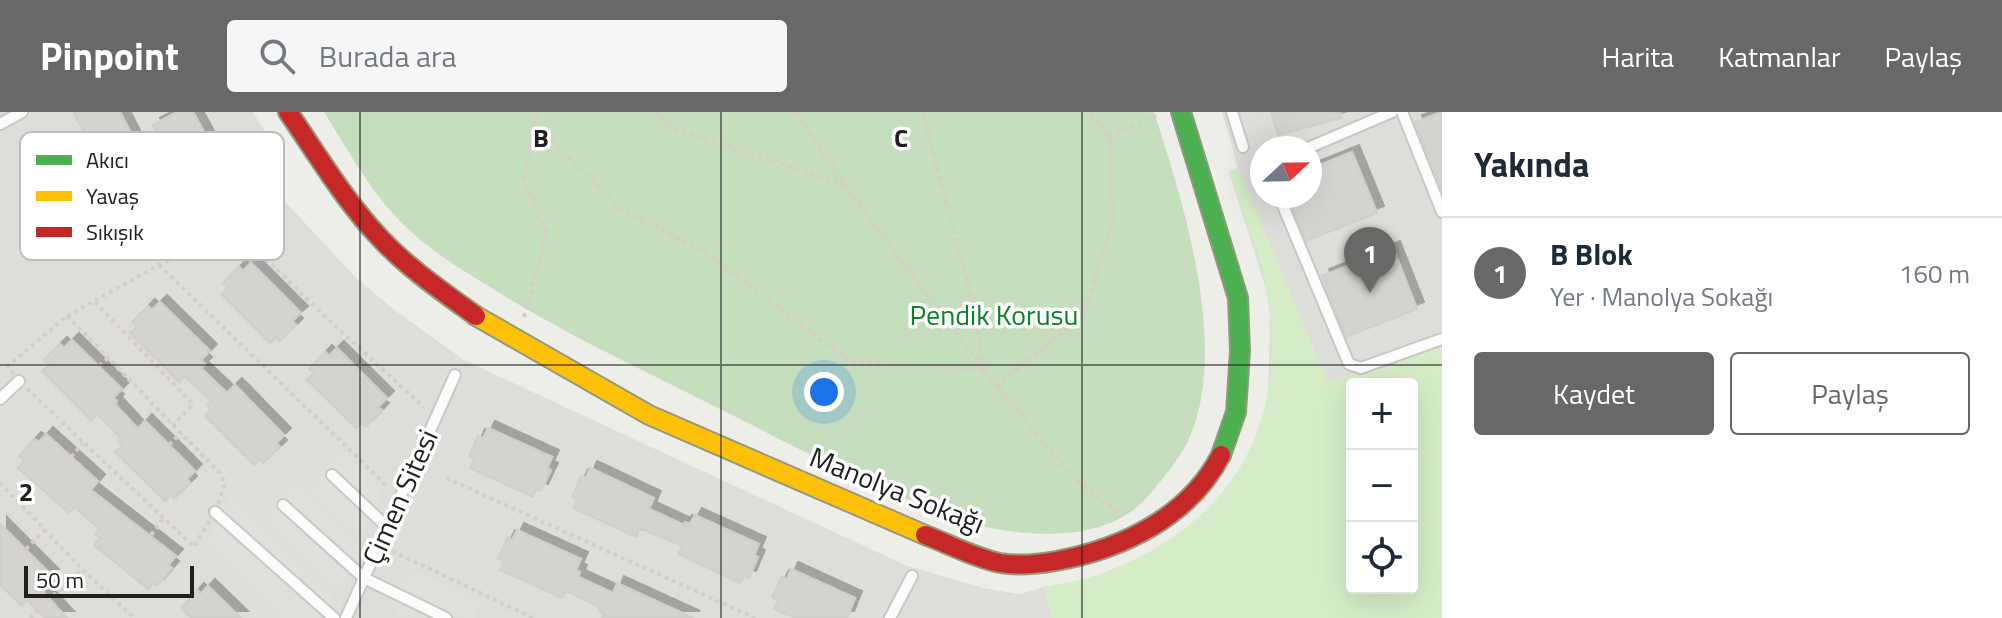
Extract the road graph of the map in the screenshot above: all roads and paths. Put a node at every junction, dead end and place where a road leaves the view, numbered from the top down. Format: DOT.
graph roads {
  1 [pos="22,112"];
  2 [pos="288,112"];
  3 [pos="537,112"];
  4 [pos="657,112"];
  5 [pos="796,112"];
  6 [pos="923,112"];
  7 [pos="1091,112"];
  8 [pos="1164,112"];
  9 [pos="1181,112"];
  10 [pos="1232,112"];
  11 [pos="1392,112"];
  12 [pos="1402,112"];
  13 [pos="534,123"];
  14 [pos="0,124"];
  15 [pos="1109,137"];
  16 [pos="1322,142"];
  17 [pos="1243,147"];
  18 [pos="844,184"];
  19 [pos="1284,208"];
  20 [pos="1442,212"];
  21 [pos="170,260"];
  22 [pos="267,260"];
  23 [pos="159,265"];
  24 [pos="95,302"];
  25 [pos="67,316"];
  26 [pos="1442,339"];
  27 [pos="517,341"];
  28 [pos="108,358"];
  29 [pos="8,366"];
  30 [pos="99,366"];
  31 [pos="984,370"];
  32 [pos="455,375"];
  33 [pos="19,381"];
  34 [pos="997,386"];
  35 [pos="0,399"];
  36 [pos="436,417"];
  37 [pos="173,425"];
  38 [pos="181,433"];
  39 [pos="83,443"];
  40 [pos="169,445"];
  41 [pos="71,457"];
  42 [pos="332,475"];
  43 [pos="446,478"];
  44 [pos="0,483"];
  45 [pos="400,498"];
  46 [pos="283,505"];
  47 [pos="215,512"];
  48 [pos="163,519"];
  49 [pos="387,527"];
  50 [pos="45,530"];
  51 [pos="1145,532"];
  52 [pos="151,535"];
  53 [pos="379,545"];
  54 [pos="26,549"];
  55 [pos="82,569"];
  56 [pos="912,576"];
  57 [pos="364,578"];
  58 [pos="129,613"];
  59 [pos="30,618"];
  60 [pos="123,618"];
  61 [pos="134,618"];
  62 [pos="334,618"];
  63 [pos="346,618"];
  64 [pos="446,618"];
  65 [pos="533,618"];
  66 [pos="755,618"];
  67 [pos="890,618"];
  1 -- 14 [label="lane"];
  2 -- 27 [label="street, Manolya Sokağı"];
  3 -- 13 [label="path"];
  4 -- 18 [label="path"];
  5 -- 18 [label="path"];
  6 -- 31 [label="path"];
  7 -- 15 [label="path"];
  8 -- 15 [label="path"];
  9 -- 51 [label="street, Manolya Sokağı"];
  10 -- 17 [label="lane"];
  11 -- 16 [label="lane"];
  12 -- 20 [label="lane"];
  13 -- 27 [label="path"];
  13 -- 31 [label="path"];
  15 -- 34 [label="path"];
  18 -- 31 [label="path"];
  19 -- 26 [label="lane"];
  21 -- 23 [label="path"];
  22 -- 36 [label="path"];
  23 -- 24 [label="path"];
  23 -- 45 [label="path"];
  24 -- 25 [label="path"];
  24 -- 37 [label="path"];
  25 -- 28 [label="path"];
  25 -- 29 [label="path"];
  27 -- 51 [label="street, Manolya Sokağı"];
  28 -- 30 [label="path"];
  28 -- 37 [label="path"];
  31 -- 34 [label="path"];
  32 -- 36 [label="lane, Çimen Sitesi"];
  33 -- 35 [label="lane"];
  33 -- 39 [label="path"];
  34 -- 51 [label="path"];
  36 -- 45 [label="lane, Çimen Sitesi"];
  37 -- 38 [label="path"];
  38 -- 40 [label="path"];
  38 -- 47 [label="path"];
  39 -- 41 [label="path"];
  39 -- 48 [label="path"];
  42 -- 49 [label="lane"];
  43 -- 66 [label="path"];
  44 -- 50 [label="path"];
  45 -- 49 [label="lane, Çimen Sitesi"];
  46 -- 57 [label="lane"];
  47 -- 48 [label="path"];
  47 -- 62 [label="lane"];
  48 -- 52 [label="path"];
  49 -- 53 [label="lane, Çimen Sitesi"];
  50 -- 54 [label="path"];
  50 -- 55 [label="path"];
  53 -- 57 [label="lane, Çimen Sitesi"];
  53 -- 65 [label="path"];
  55 -- 58 [label="path"];
  55 -- 59 [label="path"];
  56 -- 67 [label="lane"];
  57 -- 63 [label="lane, Çimen Sitesi"];
  57 -- 64 [label="lane"];
  58 -- 60 [label="path"];
  58 -- 61 [label="path"];
}
